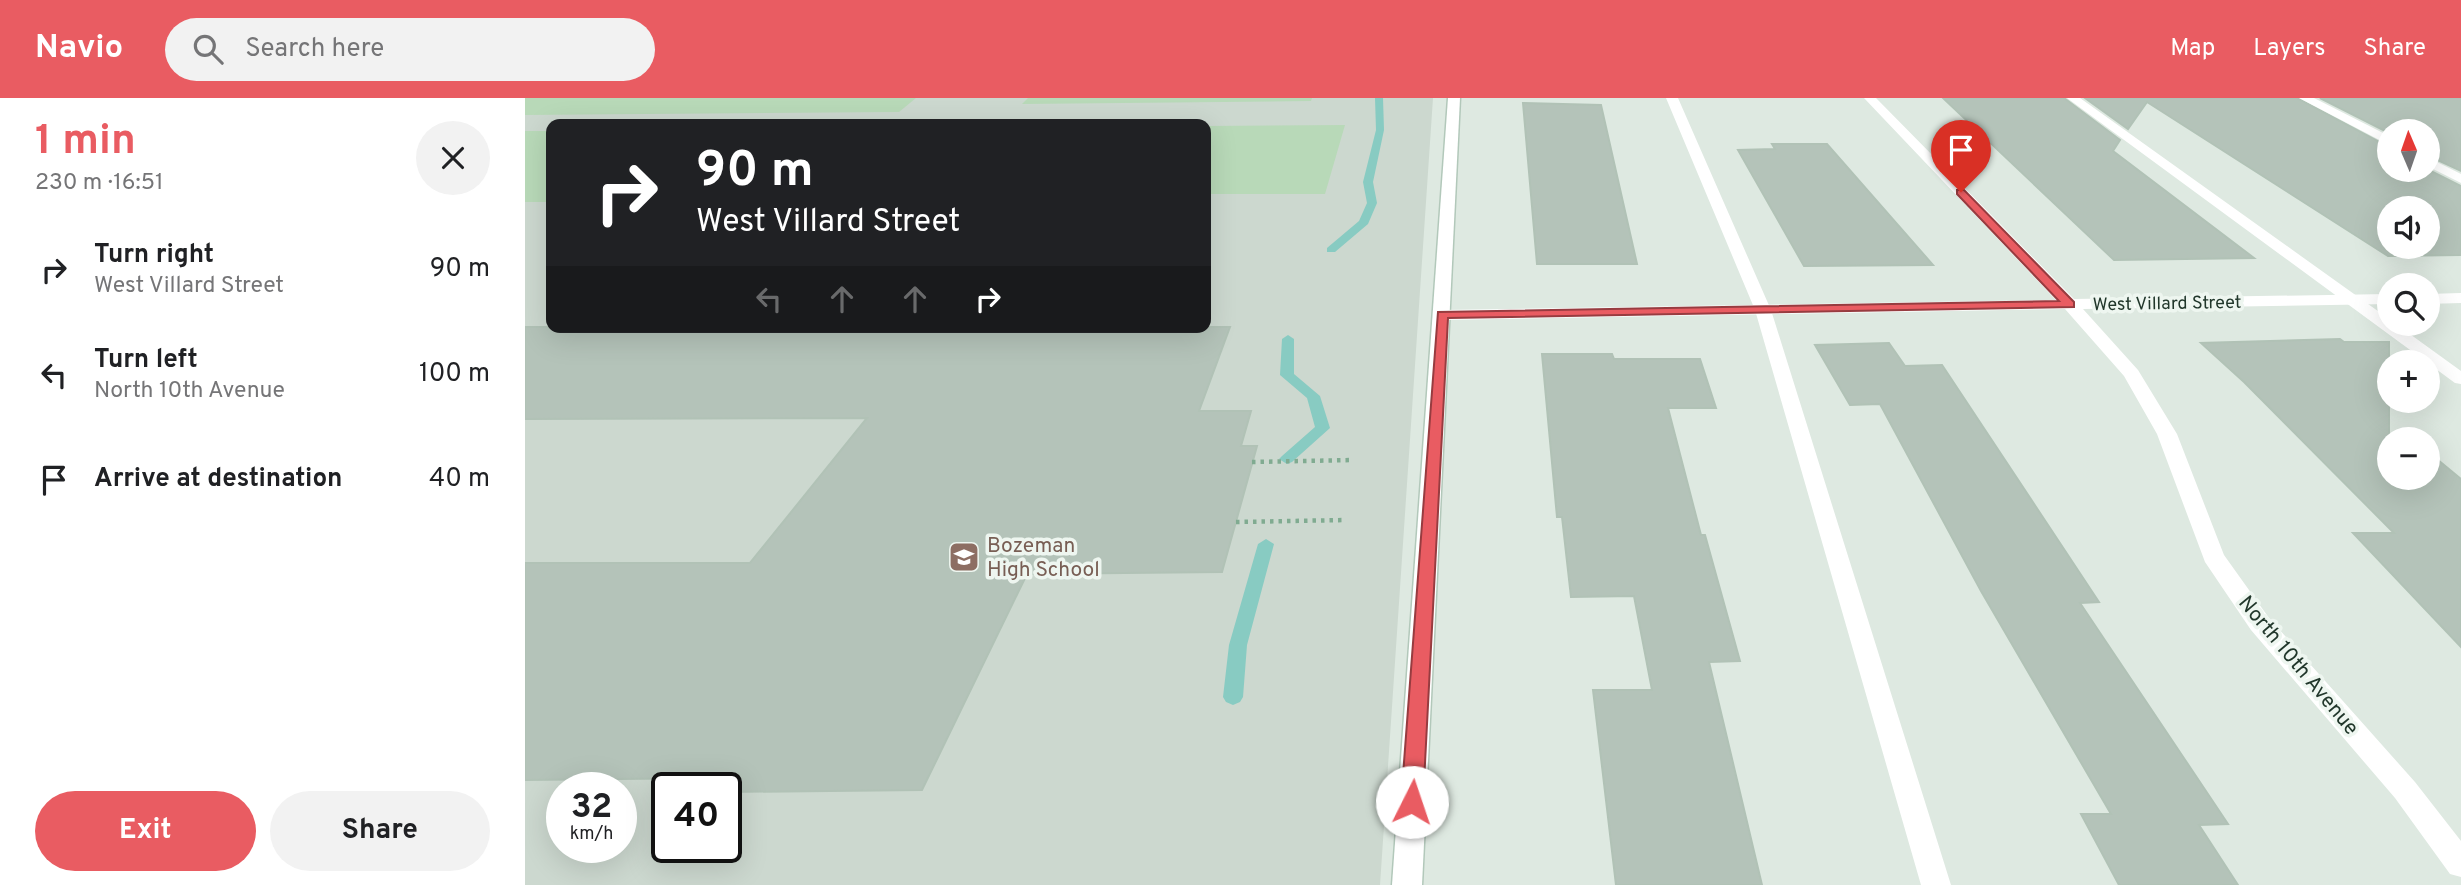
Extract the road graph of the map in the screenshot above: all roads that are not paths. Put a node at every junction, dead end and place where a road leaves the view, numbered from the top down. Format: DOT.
graph roads {
  1 [pos="1454,98"];
  2 [pos="1672,98"];
  3 [pos="1870,98"];
  4 [pos="2073,98"];
  5 [pos="2305,98"];
  6 [pos="2377,135"];
  7 [pos="2440,168"];
  8 [pos="2461,179"];
  9 [pos="2461,298"];
  10 [pos="2377,299"];
  11 [pos="2440,299"];
  12 [pos="2355,300"];
  13 [pos="2070,305"];
  14 [pos="1763,310"];
  15 [pos="1442,315"];
  16 [pos="2461,379"];
  17 [pos="2461,864"];
  18 [pos="1407,885"];
  19 [pos="1936,885"];
  1 -- 15 [label="street"];
  2 -- 14 [label="street"];
  3 -- 13 [label="street, North 10th Avenue"];
  4 -- 12 [label="street"];
  5 -- 6 [label="street"];
  7 -- 8 [label="street"];
  9 -- 11 [label="street"];
  10 -- 12 [label="street, West Villard Street"];
  12 -- 13 [label="street, West Villard Street"];
  12 -- 16 [label="street"];
  13 -- 14 [label="street, West Villard Street"];
  13 -- 17 [label="street, North 10th Avenue"];
  14 -- 15 [label="street, West Villard Street"];
  14 -- 19 [label="street"];
  15 -- 18 [label="street"];
}
